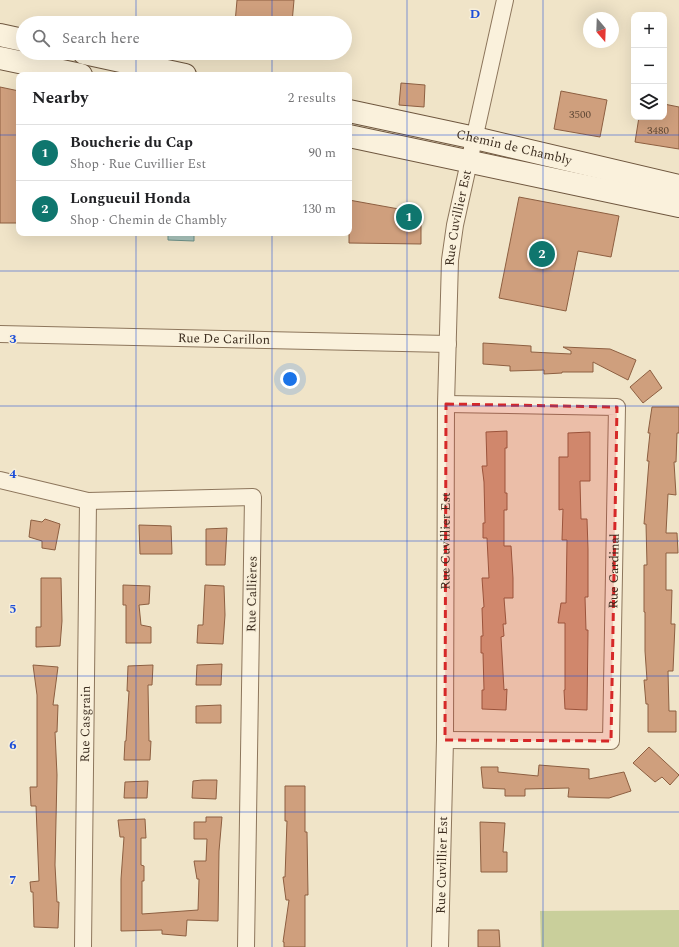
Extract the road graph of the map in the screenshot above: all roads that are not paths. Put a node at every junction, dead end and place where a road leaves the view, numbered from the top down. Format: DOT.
graph roads {
  1 [pos="505,0"];
  2 [pos="0,35"];
  3 [pos="16,38"];
  4 [pos="0,58"];
  5 [pos="116,60"];
  6 [pos="67,72"];
  7 [pos="171,72"];
  8 [pos="352,112"];
  9 [pos="352,137"];
  10 [pos="475,138"];
  11 [pos="469,162"];
  12 [pos="679,186"];
  13 [pos="679,206"];
  14 [pos="0,334"];
  15 [pos="448,344"];
  16 [pos="446,404"];
  17 [pos="0,480"];
  18 [pos="88,501"];
  19 [pos="445,740"];
  20 [pos="83,947"];
  21 [pos="246,947"];
  22 [pos="440,947"];
  1 -- 10 [label="street, Rue Cuvillier Est"];
  2 -- 3 [label="main road"];
  4 -- 6 [label="main road"];
  5 -- 7 [label="main road"];
  8 -- 10 [label="main road, Chemin de Chambly"];
  9 -- 11 [label="main road, Chemin de Chambly"];
  10 -- 11 [label="street, Rue Cuvillier Est"];
  10 -- 12 [label="main road, Chemin de Chambly"];
  11 -- 13 [label="main road, Chemin de Chambly"];
  11 -- 15 [label="street, Rue Cuvillier Est"];
  14 -- 15 [label="street, Rue De Carillon"];
  15 -- 16 [label="street, Rue Cuvillier Est"];
  16 -- 19 [label="street, Rue Cuvillier Est"];
  16 -- 19 [label="street, Rue Cardinal"];
  17 -- 18 [label="street, Rue Callières"];
  18 -- 20 [label="street, Rue Casgrain"];
  18 -- 21 [label="street, Rue Callières"];
  19 -- 22 [label="street, Rue Cuvillier Est"];
}
